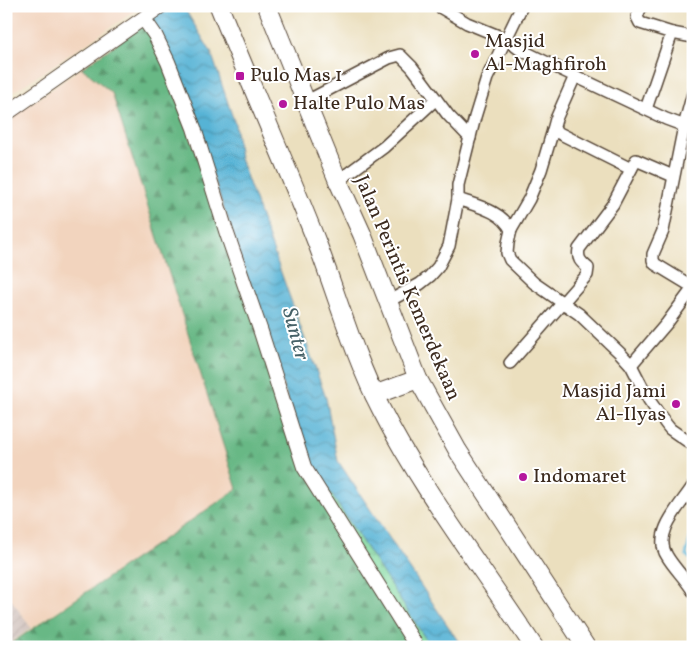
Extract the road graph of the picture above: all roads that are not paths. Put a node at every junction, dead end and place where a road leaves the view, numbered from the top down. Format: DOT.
graph roads {
  1 [pos="161,6"];
  2 [pos="219,6"];
  3 [pos="268,6"];
  4 [pos="438,6"];
  5 [pos="522,6"];
  6 [pos="641,6"];
  7 [pos="146,18"];
  8 [pos="672,33"];
  9 [pos="693,37"];
  10 [pos="506,39"];
  11 [pos="576,76"];
  12 [pos="693,93"];
  13 [pos="436,99"];
  14 [pos="305,102"];
  15 [pos="646,109"];
  16 [pos="6,114"];
  17 [pos="688,128"];
  18 [pos="553,130"];
  19 [pos="470,138"];
  20 [pos="631,169"];
  21 [pos="674,176"];
  22 [pos="338,181"];
  23 [pos="458,199"];
  24 [pos="512,230"];
  25 [pos="693,288"];
  26 [pos="389,301"];
  27 [pos="563,303"];
  28 [pos="510,363"];
  29 [pos="631,365"];
  30 [pos="418,379"];
  31 [pos="374,396"];
  32 [pos="693,445"];
  33 [pos="693,486"];
  34 [pos="693,591"];
  35 [pos="418,647"];
  36 [pos="534,647"];
  37 [pos="586,647"];
  1 -- 7 [label="street"];
  2 -- 31 [label="highway"];
  3 -- 14 [label="highway, Jalan Perintis Kemerdekaan"];
  4 -- 10 [label="street"];
  5 -- 10 [label="street"];
  6 -- 8 [label="street"];
  7 -- 16 [label="street"];
  7 -- 35 [label="street"];
  8 -- 9 [label="street"];
  8 -- 15 [label="street"];
  10 -- 11 [label="street"];
  10 -- 19 [label="street"];
  11 -- 15 [label="street"];
  11 -- 18 [label="street"];
  12 -- 17 [label="street"];
  13 -- 14 [label="street"];
  13 -- 19 [label="street"];
  13 -- 22 [label="street"];
  14 -- 22 [label="highway, Jalan Perintis Kemerdekaan"];
  15 -- 17 [label="street"];
  17 -- 21 [label="street"];
  18 -- 20 [label="street"];
  18 -- 24 [label="street"];
  19 -- 23 [label="street"];
  20 -- 21 [label="street"];
  20 -- 27 [label="street"];
  21 -- 25 [label="street"];
  22 -- 26 [label="highway, Jalan Perintis Kemerdekaan"];
  23 -- 24 [label="street"];
  23 -- 26 [label="street"];
  24 -- 27 [label="street"];
  25 -- 29 [label="street"];
  26 -- 30 [label="highway, Jalan Perintis Kemerdekaan"];
  27 -- 28 [label="street"];
  27 -- 29 [label="street"];
  29 -- 32 [label="street"];
  30 -- 31 [label="highway"];
  30 -- 37 [label="highway, Jalan Perintis Kemerdekaan"];
  31 -- 36 [label="highway"];
  33 -- 34 [label="street"];
}
